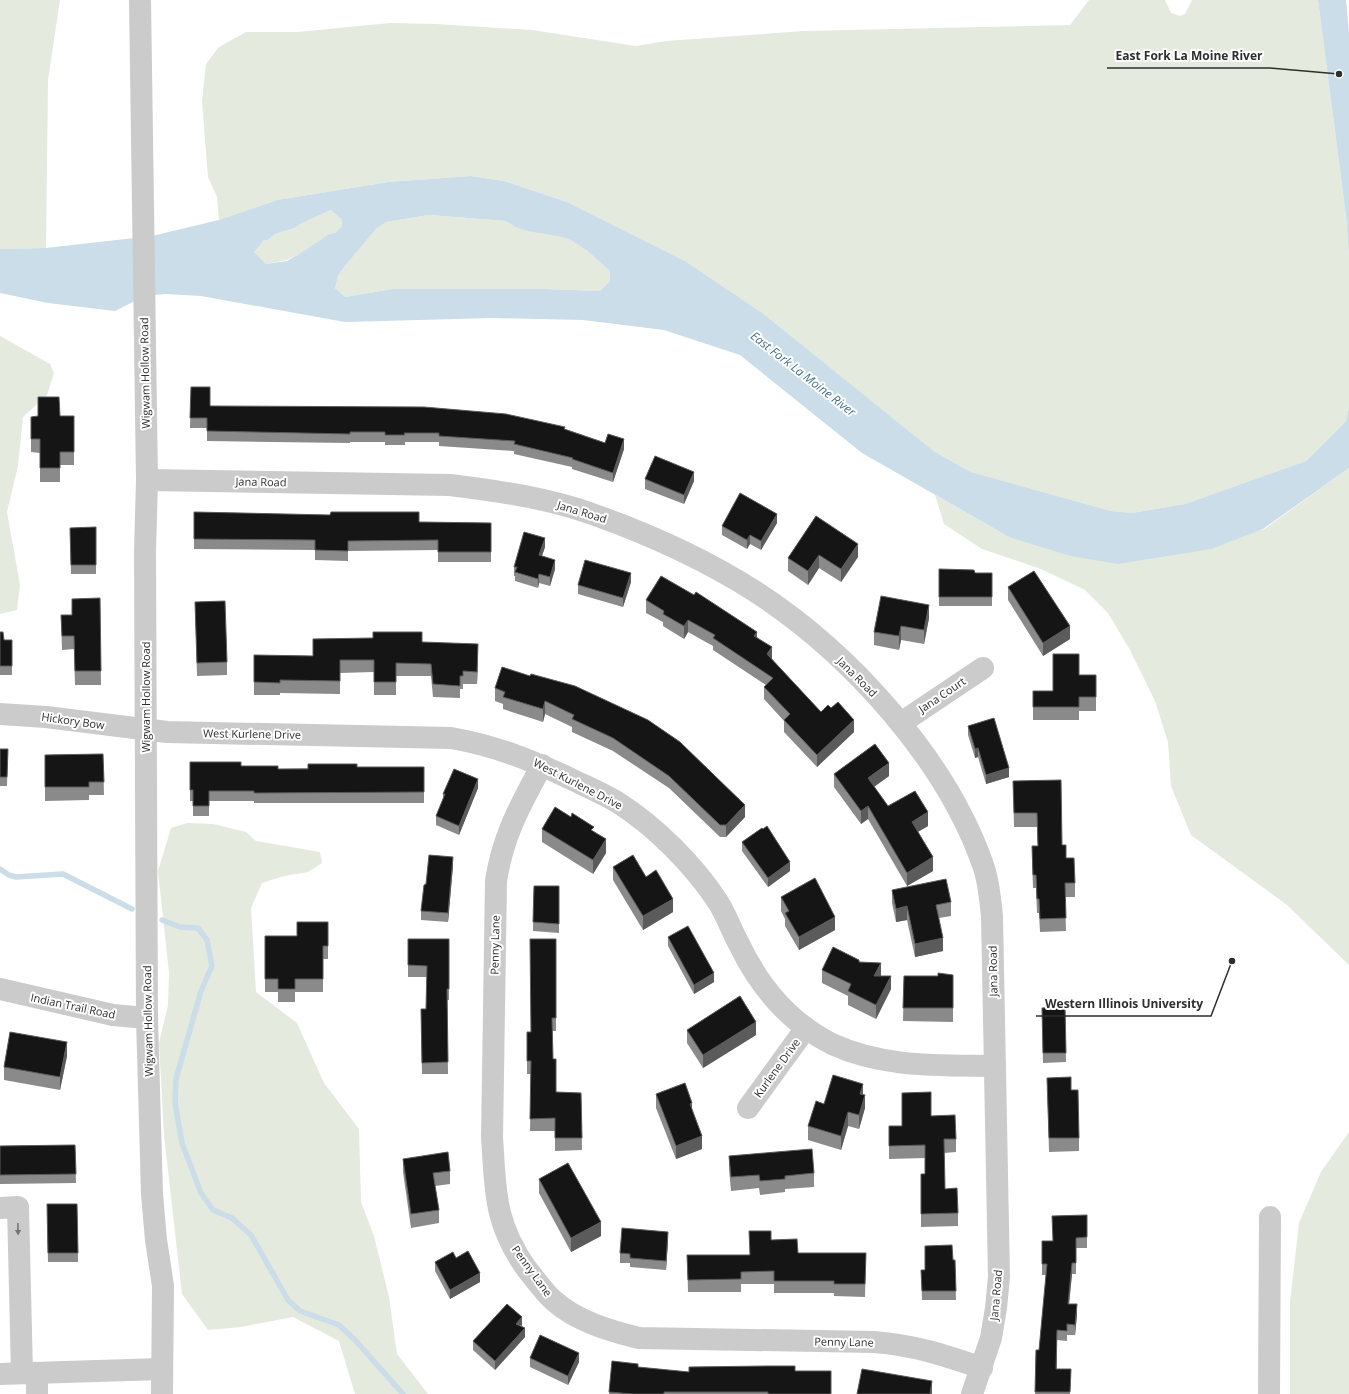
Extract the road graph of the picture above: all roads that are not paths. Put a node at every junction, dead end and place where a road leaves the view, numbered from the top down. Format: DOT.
graph roads {
  1 [pos="140,0"];
  2 [pos="147,480"];
  3 [pos="984,668"];
  4 [pos="0,714"];
  5 [pos="901,723"];
  6 [pos="146,729"];
  7 [pos="542,765"];
  8 [pos="0,989"];
  9 [pos="148,1018"];
  10 [pos="806,1028"];
  11 [pos="995,1066"];
  12 [pos="748,1108"];
  13 [pos="0,1208"];
  14 [pos="1270,1218"];
  15 [pos="982,1368"];
  16 [pos="162,1369"];
  17 [pos="0,1374"];
  18 [pos="32,1380"];
  19 [pos="162,1394"];
  20 [pos="972,1394"];
  21 [pos="1269,1394"];
  1 -- 2 [label="street, Wigwam Hollow Road"];
  2 -- 5 [label="street, Jana Road"];
  2 -- 6 [label="street, Wigwam Hollow Road"];
  3 -- 5 [label="street, Jana Court"];
  4 -- 6 [label="street, Hickory Bow"];
  5 -- 11 [label="street, Jana Road"];
  6 -- 7 [label="street, West Kurlene Drive"];
  6 -- 9 [label="street, Wigwam Hollow Road"];
  7 -- 10 [label="street, West Kurlene Drive"];
  7 -- 15 [label="street, Penny Lane"];
  8 -- 9 [label="street, Indian Trail Road"];
  9 -- 16 [label="street, Wigwam Hollow Road"];
  10 -- 11 [label="street, West Kurlene Drive"];
  10 -- 12 [label="street, Kurlene Drive"];
  11 -- 15 [label="street, Jana Road"];
  13 -- 18 [label="street, one-way"];
  14 -- 21 [label="street"];
  15 -- 20 [label="street, Jana Road"];
  16 -- 18 [label="street"];
  16 -- 19 [label="street, Wigwam Hollow Road"];
  17 -- 18 [label="street"];
}
